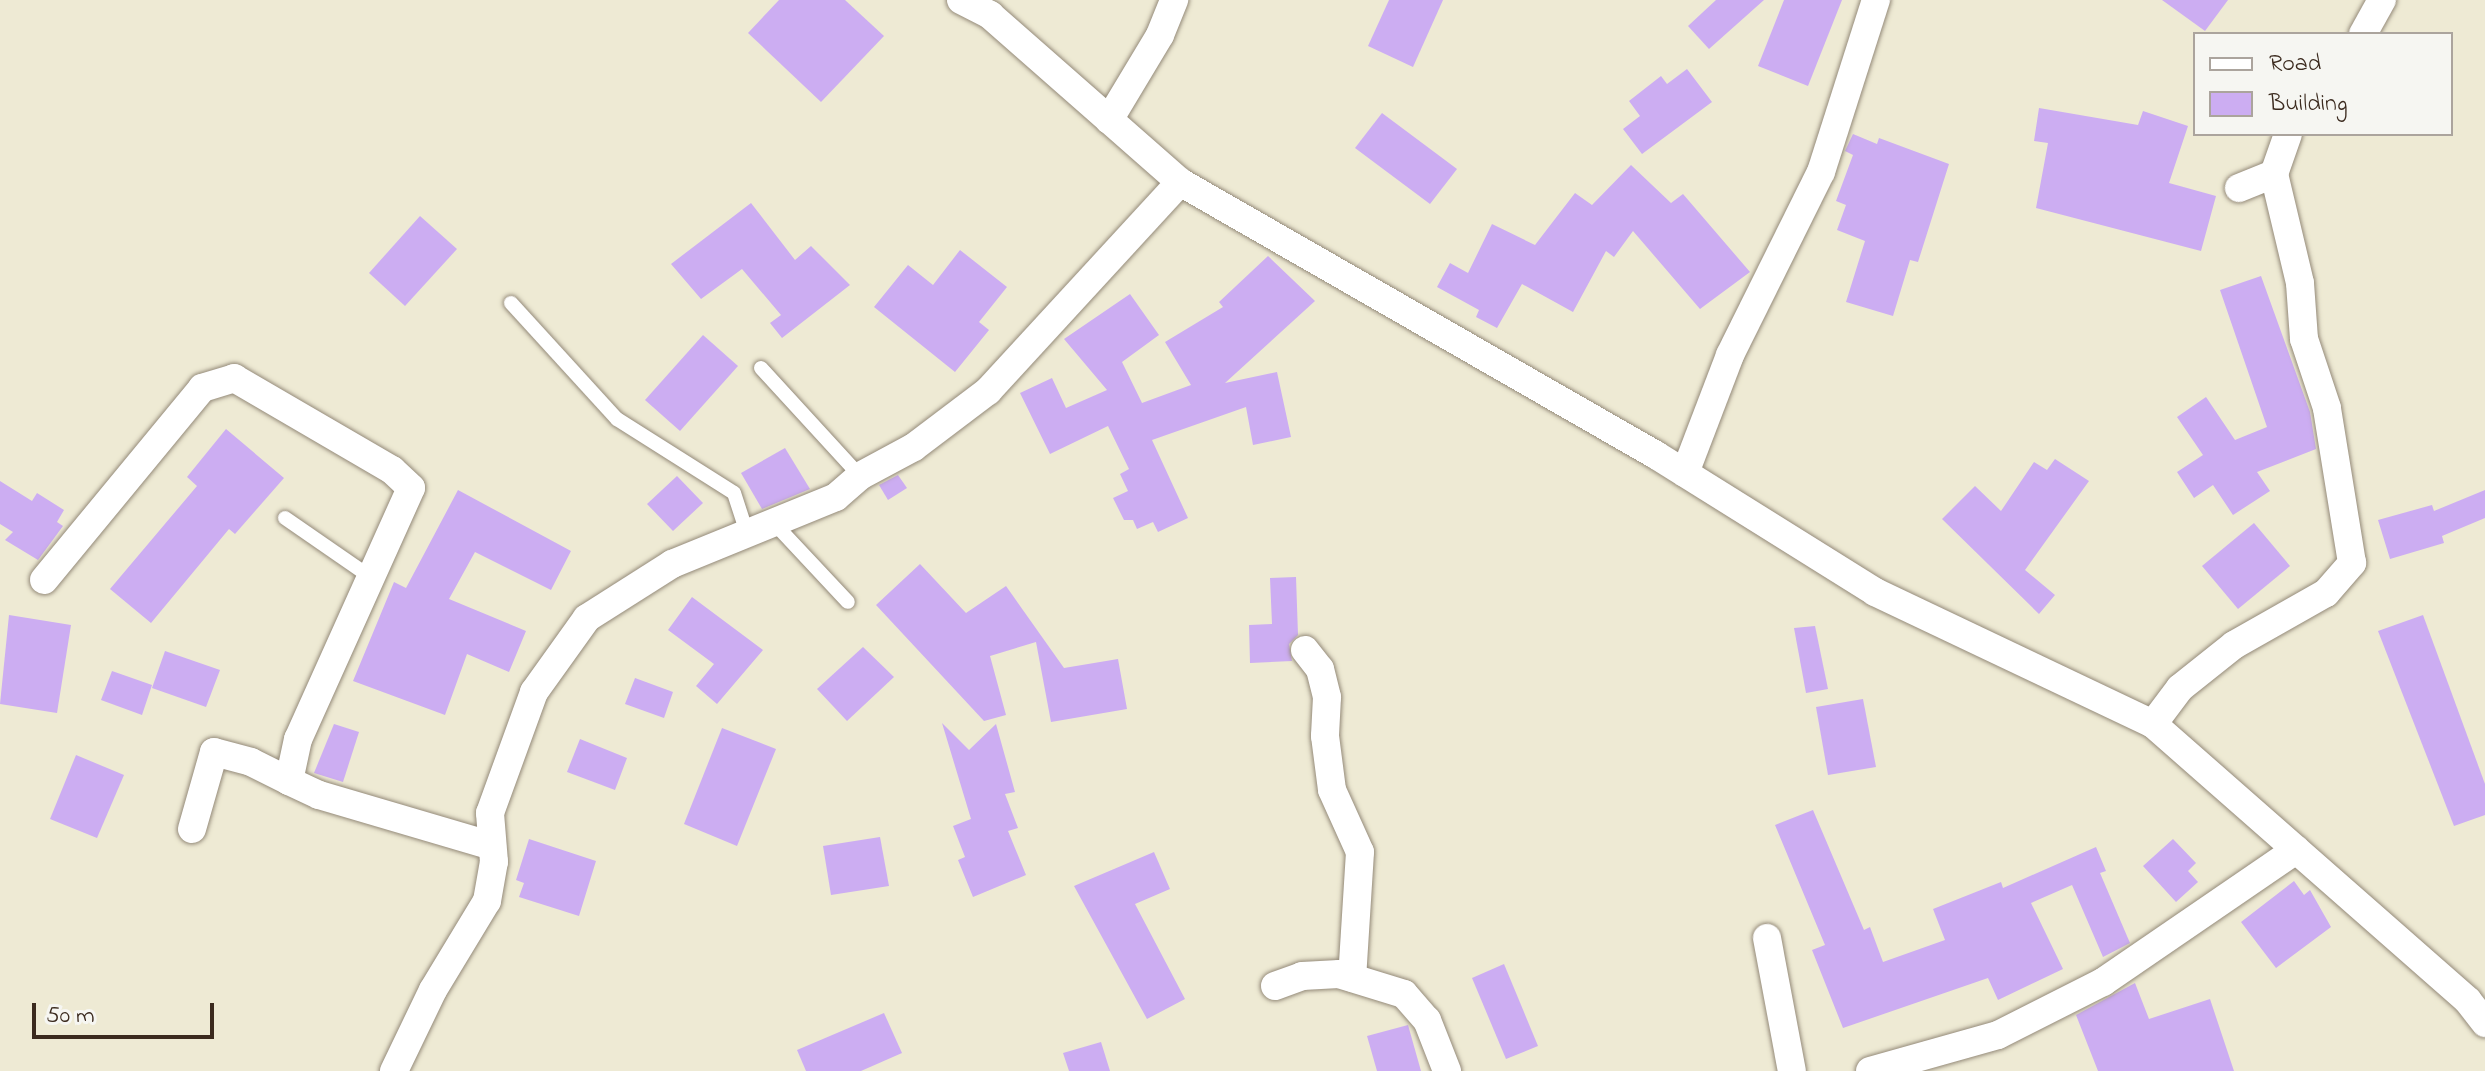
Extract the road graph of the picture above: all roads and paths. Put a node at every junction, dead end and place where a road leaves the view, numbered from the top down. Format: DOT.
graph roads {
  1 [pos="961,0"];
  2 [pos="1174,0"];
  3 [pos="1876,0"];
  4 [pos="2382,0"];
  5 [pos="2364,32"];
  6 [pos="1109,120"];
  7 [pos="2287,136"];
  8 [pos="2274,174"];
  9 [pos="1180,182"];
  10 [pos="2239,188"];
  11 [pos="511,303"];
  12 [pos="761,368"];
  13 [pos="1685,473"];
  14 [pos="860,476"];
  15 [pos="285,518"];
  16 [pos="774,523"];
  17 [pos="747,533"];
  18 [pos="372,578"];
  19 [pos="44,580"];
  20 [pos="848,602"];
  21 [pos="1305,650"];
  22 [pos="2153,724"];
  23 [pos="289,781"];
  24 [pos="192,829"];
  25 [pos="492,846"];
  26 [pos="2296,850"];
  27 [pos="1767,938"];
  28 [pos="1352,978"];
  29 [pos="1275,986"];
  30 [pos="2485,1023"];
  31 [pos="394,1071"];
  32 [pos="1447,1071"];
  33 [pos="1792,1071"];
  34 [pos="1870,1071"];
  1 -- 6 [label="street"];
  2 -- 6 [label="street"];
  3 -- 13 [label="street"];
  4 -- 5 [label="street"];
  6 -- 9 [label="street"];
  7 -- 8 [label="street"];
  8 -- 10 [label="street"];
  8 -- 22 [label="street"];
  9 -- 13 [label="street"];
  9 -- 14 [label="street"];
  11 -- 17 [label="lane"];
  12 -- 14 [label="lane"];
  13 -- 22 [label="street"];
  14 -- 16 [label="street"];
  15 -- 18 [label="lane"];
  16 -- 17 [label="street"];
  16 -- 20 [label="lane"];
  17 -- 25 [label="street"];
  18 -- 19 [label="street"];
  18 -- 23 [label="street"];
  21 -- 28 [label="street"];
  22 -- 26 [label="street"];
  23 -- 24 [label="street"];
  23 -- 25 [label="street"];
  25 -- 31 [label="street"];
  26 -- 30 [label="street"];
  26 -- 34 [label="street"];
  27 -- 33 [label="street"];
  28 -- 29 [label="street"];
  28 -- 32 [label="street"];
}
